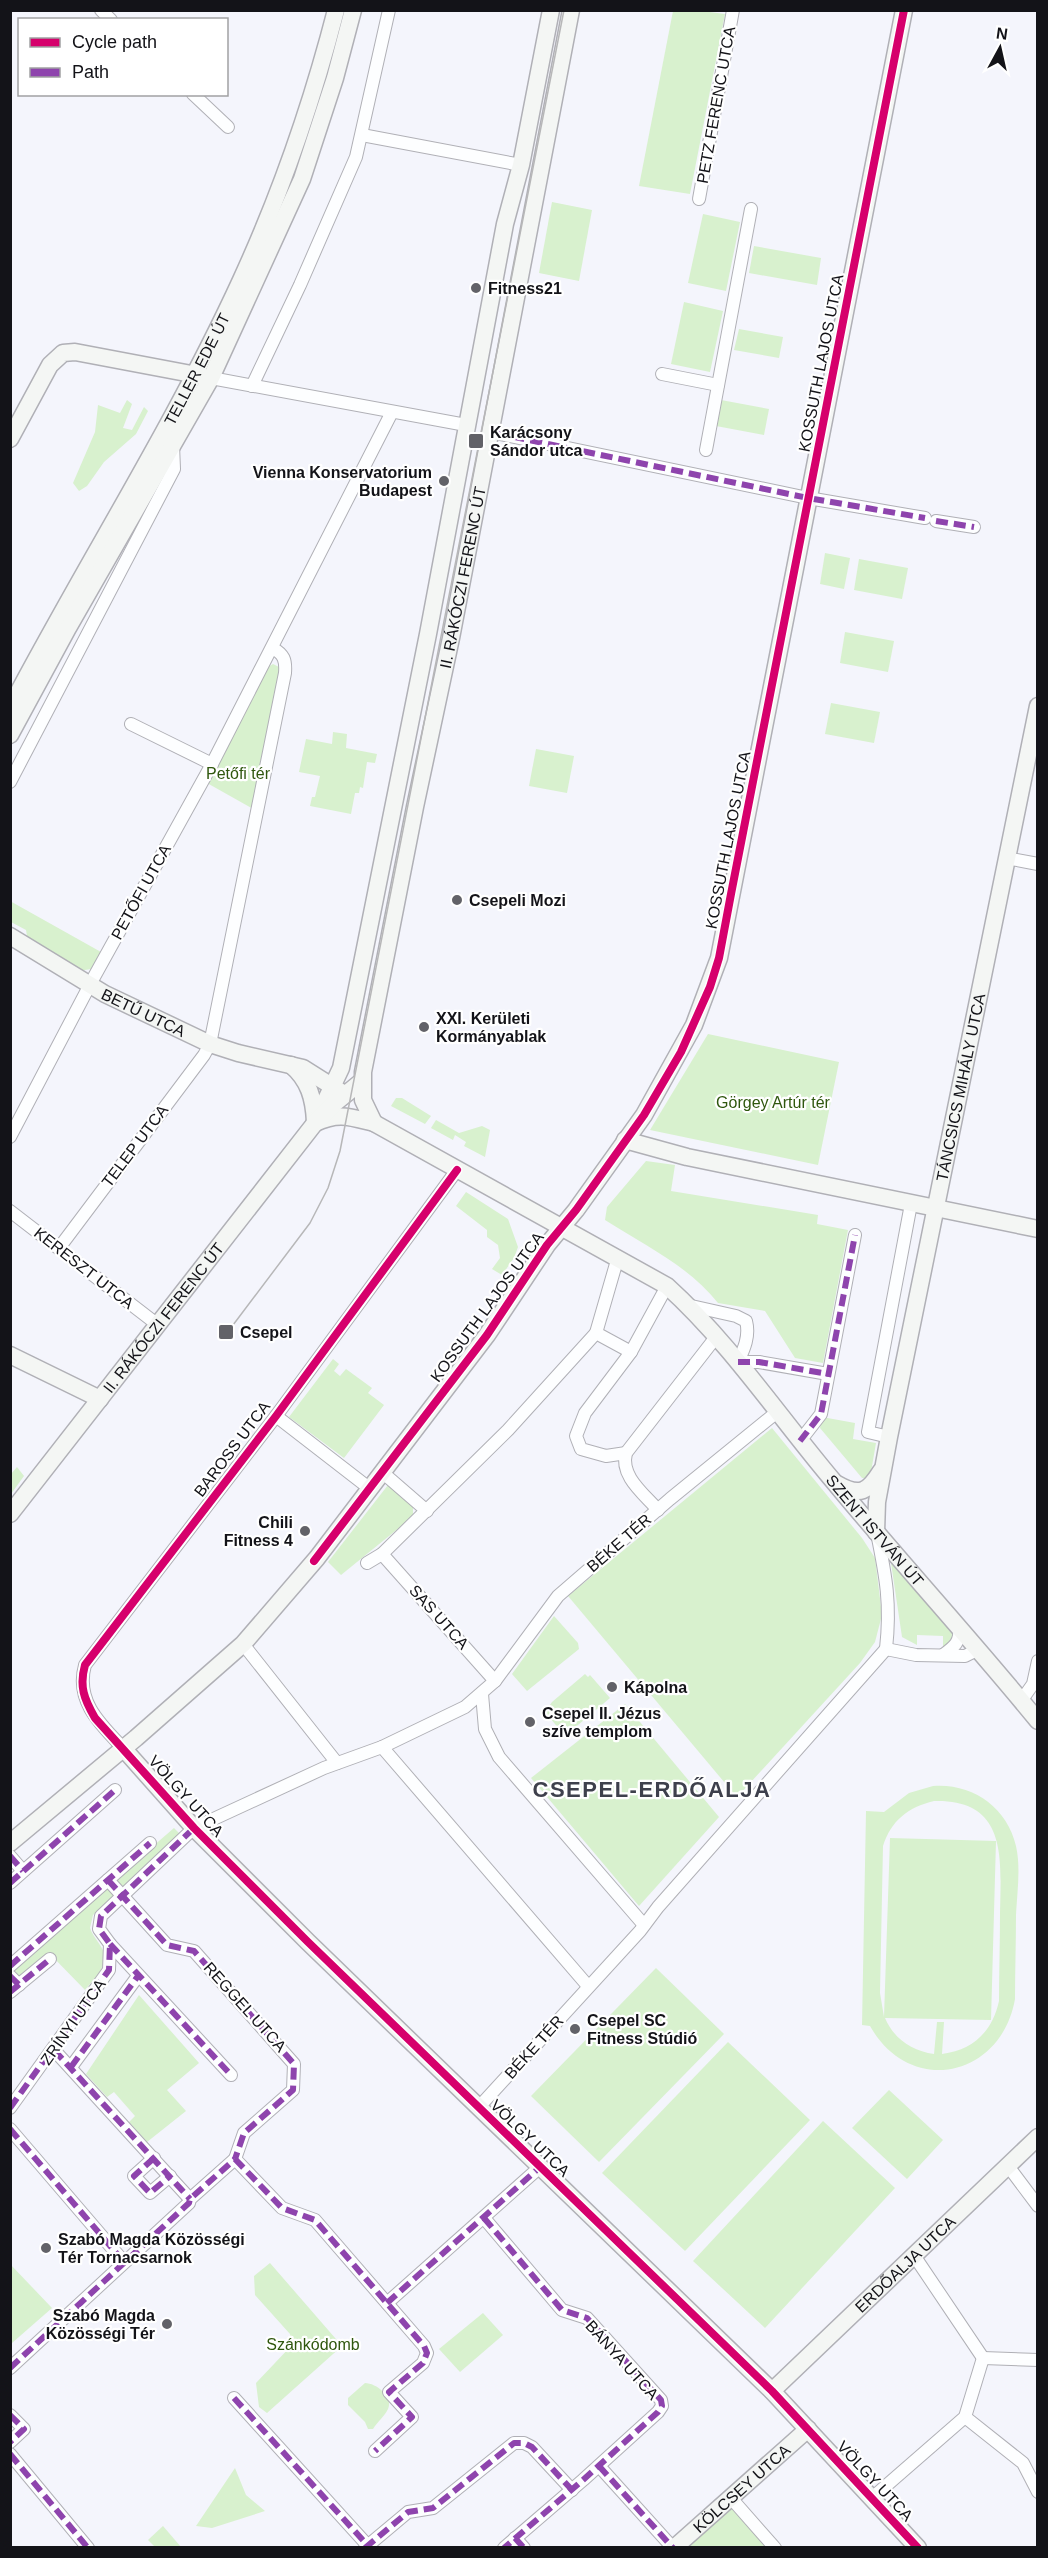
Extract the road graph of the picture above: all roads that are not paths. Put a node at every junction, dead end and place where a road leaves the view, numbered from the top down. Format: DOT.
graph roads {
  1 [pos="336,10"];
  2 [pos="353,10"];
  3 [pos="388,10"];
  4 [pos="551,10"];
  5 [pos="571,10"];
  6 [pos="733,10"];
  7 [pos="904,10"];
  8 [pos="195,96"];
  9 [pos="228,127"];
  10 [pos="362,135"];
  11 [pos="521,165"];
  12 [pos="699,200"];
  13 [pos="751,209"];
  14 [pos="662,374"];
  15 [pos="193,375"];
  16 [pos="211,378"];
  17 [pos="718,385"];
  18 [pos="252,386"];
  19 [pos="392,412"];
  20 [pos="466,425"];
  21 [pos="495,433"];
  22 [pos="10,439"];
  23 [pos="173,444"];
  24 [pos="706,450"];
  25 [pos="808,498"];
  26 [pos="974,527"];
  27 [pos="272,648"];
  28 [pos="1038,706"];
  29 [pos="10,708"];
  30 [pos="131,724"];
  31 [pos="10,735"];
  32 [pos="212,764"];
  33 [pos="10,782"];
  34 [pos="1006,858"];
  35 [pos="1038,864"];
  36 [pos="10,936"];
  37 [pos="90,985"];
  38 [pos="210,1044"];
  39 [pos="345,1050"];
  40 [pos="290,1064"];
  41 [pos="312,1072"];
  42 [pos="362,1081"];
  43 [pos="339,1091"];
  44 [pos="315,1123"];
  45 [pos="374,1124"];
  46 [pos="10,1137"];
  47 [pos="626,1140"];
  48 [pos="457,1170"];
  49 [pos="911,1204"];
  50 [pos="936,1209"];
  51 [pos="10,1211"];
  52 [pos="561,1228"];
  53 [pos="1038,1229"];
  54 [pos="855,1234"];
  55 [pos="59,1248"];
  56 [pos="618,1257"];
  57 [pos="667,1286"];
  58 [pos="687,1305"];
  59 [pos="158,1324"];
  60 [pos="596,1334"];
  61 [pos="716,1336"];
  62 [pos="631,1352"];
  63 [pos="10,1355"];
  64 [pos="738,1362"];
  65 [pos="828,1374"];
  66 [pos="100,1399"];
  67 [pos="777,1412"];
  68 [pos="276,1416"];
  69 [pos="889,1437"];
  70 [pos="801,1441"];
  71 [pos="626,1453"];
  72 [pos="884,1468"];
  73 [pos="382,1472"];
  74 [pos="834,1483"];
  75 [pos="369,1488"];
  76 [pos="427,1510"];
  77 [pos="658,1510"];
  78 [pos="10,1514"];
  79 [pos="876,1532"];
  80 [pos="382,1554"];
  81 [pos="367,1563"];
  82 [pos="959,1627"];
  83 [pos="243,1644"];
  84 [pos="886,1649"];
  85 [pos="977,1650"];
  86 [pos="943,1655"];
  87 [pos="1038,1661"];
  88 [pos="495,1681"];
  89 [pos="482,1694"];
  90 [pos="1021,1701"];
  91 [pos="1036,1718"];
  92 [pos="382,1747"];
  93 [pos="123,1748"];
  94 [pos="337,1763"];
  95 [pos="114,1790"];
  96 [pos="194,1828"];
  97 [pos="10,1843"];
  98 [pos="150,1843"];
  99 [pos="10,1856"];
  100 [pos="23,1871"];
  101 [pos="108,1880"];
  102 [pos="10,1883"];
  103 [pos="122,1896"];
  104 [pos="644,1925"];
  105 [pos="110,1944"];
  106 [pos="50,1959"];
  107 [pos="10,1966"];
  108 [pos="138,1976"];
  109 [pos="13,1985"];
  110 [pos="588,1986"];
  111 [pos="54,2050"];
  112 [pos="71,2067"];
  113 [pos="231,2075"];
  114 [pos="479,2107"];
  115 [pos="10,2108"];
  116 [pos="10,2129"];
  117 [pos="1038,2136"];
  118 [pos="154,2158"];
  119 [pos="235,2159"];
  120 [pos="1008,2166"];
  121 [pos="540,2167"];
  122 [pos="170,2176"];
  123 [pos="190,2199"];
  124 [pos="1038,2206"];
  125 [pos="484,2218"];
  126 [pos="913,2254"];
  127 [pos="124,2262"];
  128 [pos="387,2303"];
  129 [pos="983,2358"];
  130 [pos="1038,2360"];
  131 [pos="10,2368"];
  132 [pos="772,2391"];
  133 [pos="234,2398"];
  134 [pos="10,2415"];
  135 [pos="965,2416"];
  136 [pos="808,2429"];
  137 [pos="10,2442"];
  138 [pos="375,2451"];
  139 [pos="10,2454"];
  140 [pos="599,2466"];
  141 [pos="572,2490"];
  142 [pos="1038,2492"];
  143 [pos="731,2498"];
  144 [pos="872,2498"];
  145 [pos="519,2543"];
  146 [pos="88,2547"];
  147 [pos="368,2547"];
  148 [pos="504,2547"];
  149 [pos="674,2547"];
  150 [pos="775,2547"];
  151 [pos="918,2547"];
  1 -- 15 [label="street, TELLER EDE ÚT"];
  2 -- 16 [label="street, TELLER EDE ÚT"];
  3 -- 10 [label="street"];
  4 -- 11 [label="street, II. RÁKÓCZI FERENC ÚT"];
  5 -- 42 [label="street, II. RÁKÓCZI FERENC ÚT"];
  6 -- 12 [label="street, PETZ FERENC UTCA"];
  7 -- 25 [label="street, KOSSUTH LAJOS UTCA"];
  8 -- 9 [label="street"];
  10 -- 11 [label="street"];
  10 -- 18 [label="street"];
  11 -- 20 [label="street, II. RÁKÓCZI FERENC ÚT"];
  13 -- 17 [label="street"];
  14 -- 17 [label="street"];
  15 -- 16 [label="street"];
  15 -- 22 [label="street"];
  15 -- 29 [label="street, TELLER EDE ÚT"];
  16 -- 18 [label="street"];
  16 -- 23 [label="street, TELLER EDE ÚT"];
  17 -- 24 [label="street"];
  18 -- 19 [label="street"];
  19 -- 20 [label="street"];
  19 -- 27 [label="street, PETŐFI UTCA"];
  20 -- 39 [label="street, II. RÁKÓCZI FERENC ÚT"];
  21 -- 25 [label="street"];
  23 -- 31 [label="street, TELLER EDE ÚT"];
  23 -- 33 [label="street, TELLER EDE ÚT"];
  25 -- 26 [label="street"];
  25 -- 47 [label="street, KOSSUTH LAJOS UTCA"];
  27 -- 32 [label="street, PETŐFI UTCA"];
  27 -- 38 [label="street"];
  28 -- 34 [label="street, TÁNCSICS MIHÁLY UTCA"];
  30 -- 32 [label="street"];
  32 -- 37 [label="street, PETŐFI UTCA"];
  34 -- 35 [label="street"];
  34 -- 50 [label="street, TÁNCSICS MIHÁLY UTCA"];
  36 -- 37 [label="street, BETŰ UTCA"];
  37 -- 38 [label="street, BETŰ UTCA"];
  37 -- 46 [label="street, PETŐFI UTCA"];
  38 -- 40 [label="street, BETŰ UTCA"];
  38 -- 55 [label="street, TELEP UTCA"];
  39 -- 41 [label="street"];
  39 -- 43 [label="street, II. RÁKÓCZI FERENC ÚT"];
  40 -- 41 [label="street, BETŰ UTCA"];
  40 -- 44 [label="street"];
  41 -- 43 [label="street, BETŰ UTCA"];
  42 -- 43 [label="street, II. RÁKÓCZI FERENC ÚT"];
  42 -- 45 [label="street"];
  43 -- 44 [label="street, II. RÁKÓCZI FERENC ÚT"];
  43 -- 45 [label="street, SZENT ISTVÁN ÚT"];
  44 -- 45 [label="street, SZENT ISTVÁN ÚT"];
  44 -- 59 [label="street, II. RÁKÓCZI FERENC ÚT"];
  45 -- 48 [label="street, SZENT ISTVÁN ÚT"];
  47 -- 49 [label="street"];
  47 -- 52 [label="street, KOSSUTH LAJOS UTCA"];
  48 -- 52 [label="street, SZENT ISTVÁN ÚT"];
  48 -- 68 [label="street, BAROSS UTCA"];
  49 -- 50 [label="street"];
  49 -- 69 [label="street"];
  50 -- 53 [label="street"];
  50 -- 69 [label="street, TÁNCSICS MIHÁLY UTCA"];
  51 -- 55 [label="street, KERESZT UTCA"];
  52 -- 56 [label="street, SZENT ISTVÁN ÚT"];
  52 -- 73 [label="street, KOSSUTH LAJOS UTCA"];
  54 -- 65 [label="street"];
  55 -- 59 [label="street, KERESZT UTCA"];
  56 -- 57 [label="street, SZENT ISTVÁN ÚT"];
  56 -- 60 [label="street"];
  57 -- 58 [label="street, SZENT ISTVÁN ÚT"];
  57 -- 62 [label="street"];
  58 -- 61 [label="street, SZENT ISTVÁN ÚT"];
  58 -- 64 [label="street"];
  59 -- 66 [label="street, II. RÁKÓCZI FERENC ÚT"];
  60 -- 62 [label="street"];
  60 -- 76 [label="street"];
  61 -- 64 [label="street, SZENT ISTVÁN ÚT"];
  61 -- 71 [label="street"];
  62 -- 71 [label="street"];
  63 -- 66 [label="street"];
  64 -- 65 [label="street"];
  64 -- 67 [label="street, SZENT ISTVÁN ÚT"];
  65 -- 70 [label="street"];
  66 -- 78 [label="street, II. RÁKÓCZI FERENC ÚT"];
  67 -- 70 [label="street, SZENT ISTVÁN ÚT"];
  67 -- 77 [label="street, BÉKE TÉR"];
  68 -- 75 [label="street"];
  68 -- 93 [label="street, BAROSS UTCA"];
  69 -- 72 [label="street, TÁNCSICS MIHÁLY UTCA"];
  70 -- 74 [label="street, SZENT ISTVÁN ÚT"];
  71 -- 77 [label="street"];
  72 -- 74 [label="street"];
  72 -- 79 [label="street, TÁNCSICS MIHÁLY UTCA"];
  73 -- 75 [label="street, KOSSUTH LAJOS UTCA"];
  73 -- 76 [label="street"];
  74 -- 79 [label="street, SZENT ISTVÁN ÚT"];
  75 -- 83 [label="street, KOSSUTH LAJOS UTCA"];
  76 -- 80 [label="street"];
  77 -- 88 [label="street, BÉKE TÉR"];
  79 -- 82 [label="street, SZENT ISTVÁN ÚT"];
  79 -- 84 [label="street"];
  80 -- 81 [label="street"];
  80 -- 88 [label="street, SAS UTCA"];
  82 -- 85 [label="street, SZENT ISTVÁN ÚT"];
  82 -- 86 [label="street"];
  83 -- 93 [label="street, KOSSUTH LAJOS UTCA"];
  83 -- 94 [label="street"];
  84 -- 86 [label="street"];
  84 -- 104 [label="street, BÉKE TÉR"];
  85 -- 86 [label="street"];
  85 -- 90 [label="street, SZENT ISTVÁN ÚT"];
  87 -- 90 [label="street"];
  88 -- 89 [label="street, BÉKE TÉR"];
  89 -- 92 [label="street, BÉKE TÉR"];
  89 -- 104 [label="street"];
  90 -- 91 [label="street, SZENT ISTVÁN ÚT"];
  92 -- 94 [label="street, BÉKE TÉR"];
  92 -- 110 [label="street"];
  93 -- 96 [label="street, VÖLGY UTCA"];
  93 -- 97 [label="street, KOSSUTH LAJOS UTCA"];
  94 -- 96 [label="street, BÉKE TÉR"];
  95 -- 100 [label="street"];
  96 -- 103 [label="street, ZRÍNYI UTCA"];
  96 -- 114 [label="street, VÖLGY UTCA"];
  98 -- 101 [label="street"];
  99 -- 100 [label="street"];
  100 -- 102 [label="street"];
  101 -- 103 [label="street, REGGEL UTCA"];
  101 -- 107 [label="street"];
  103 -- 105 [label="street, ZRÍNYI UTCA"];
  103 -- 119 [label="street, REGGEL UTCA"];
  104 -- 110 [label="street, BÉKE TÉR"];
  105 -- 108 [label="street"];
  105 -- 111 [label="street, ZRÍNYI UTCA"];
  106 -- 109 [label="street"];
  108 -- 112 [label="street"];
  108 -- 113 [label="street"];
  110 -- 114 [label="street, BÉKE TÉR"];
  111 -- 112 [label="street"];
  111 -- 115 [label="street, ZRÍNYI UTCA"];
  112 -- 118 [label="street"];
  114 -- 121 [label="street, VÖLGY UTCA"];
  116 -- 127 [label="street"];
  117 -- 120 [label="street, ERDŐALJA UTCA"];
  118 -- 122 [label="street"];
  118 -- 122 [label="street"];
  119 -- 123 [label="street"];
  119 -- 128 [label="street"];
  120 -- 124 [label="street"];
  120 -- 126 [label="street, ERDŐALJA UTCA"];
  121 -- 125 [label="street"];
  121 -- 132 [label="street, VÖLGY UTCA"];
  122 -- 123 [label="street"];
  123 -- 127 [label="street"];
  125 -- 128 [label="street"];
  125 -- 140 [label="street, BÁNYA UTCA"];
  126 -- 129 [label="street"];
  126 -- 132 [label="street, ERDŐALJA UTCA"];
  127 -- 131 [label="street"];
  128 -- 138 [label="street"];
  129 -- 130 [label="street"];
  129 -- 135 [label="street"];
  132 -- 136 [label="street, VÖLGY UTCA"];
  133 -- 147 [label="street"];
  134 -- 137 [label="street"];
  135 -- 142 [label="street"];
  135 -- 144 [label="street"];
  136 -- 143 [label="street, KÖLCSEY UTCA"];
  136 -- 144 [label="street, VÖLGY UTCA"];
  139 -- 146 [label="street"];
  140 -- 141 [label="street, BÁNYA UTCA"];
  140 -- 149 [label="street"];
  141 -- 145 [label="street, BÁNYA UTCA"];
  141 -- 147 [label="street"];
  143 -- 149 [label="street, KÖLCSEY UTCA"];
  143 -- 150 [label="street"];
  144 -- 151 [label="street, VÖLGY UTCA"];
  145 -- 148 [label="street, BÁNYA UTCA"];
}
